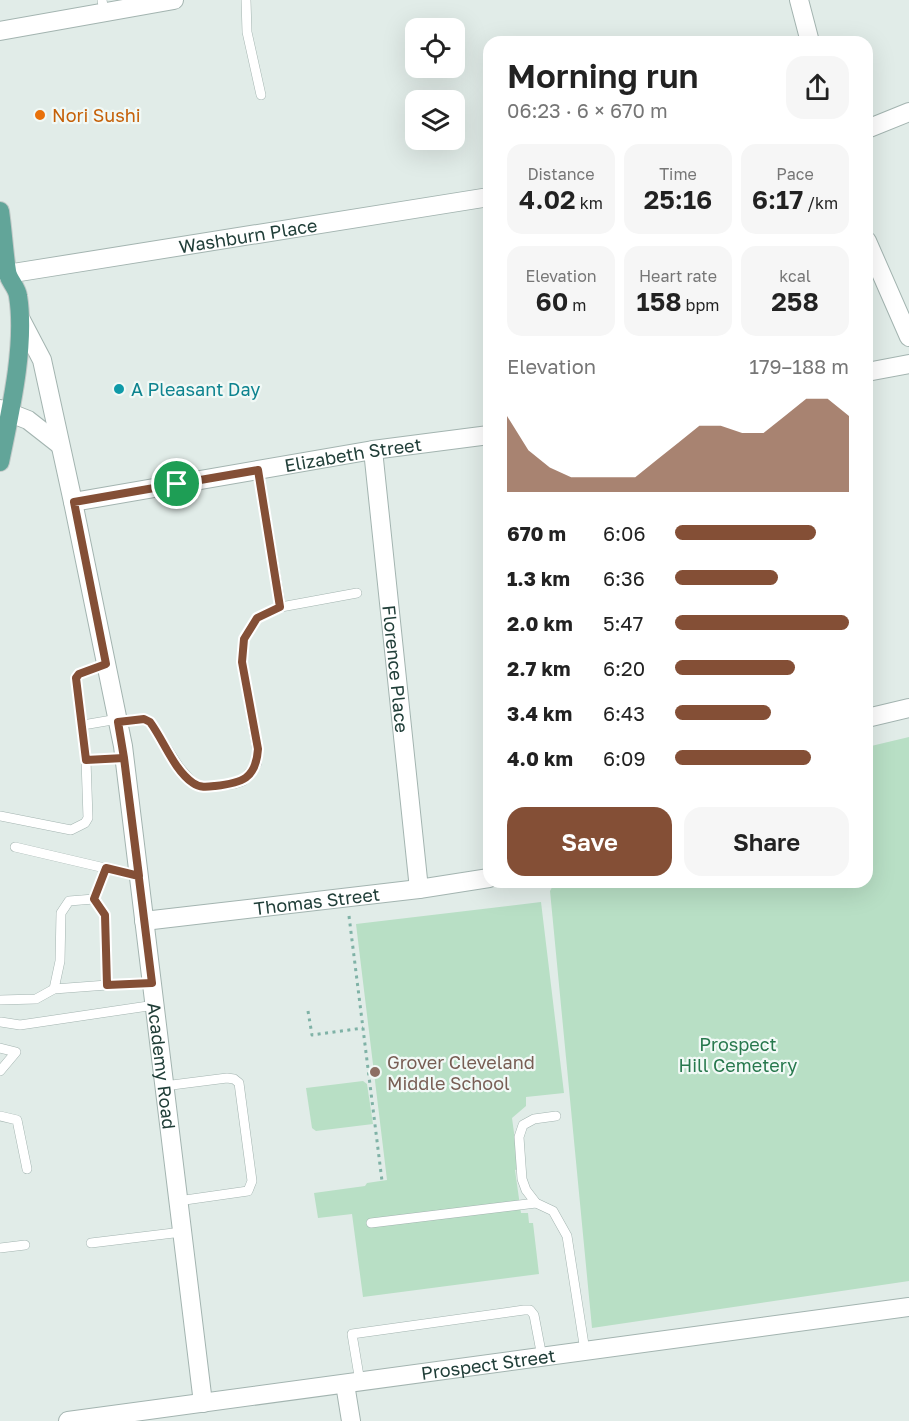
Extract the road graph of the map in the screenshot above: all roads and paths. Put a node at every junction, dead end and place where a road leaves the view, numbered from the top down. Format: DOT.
graph roads {
  1 [pos="174,0"];
  2 [pos="246,0"];
  3 [pos="799,0"];
  4 [pos="148,2"];
  5 [pos="103,6"];
  6 [pos="0,32"];
  7 [pos="808,36"];
  8 [pos="261,95"];
  9 [pos="909,112"];
  10 [pos="873,127"];
  11 [pos="483,198"];
  12 [pos="0,211"];
  13 [pos="2,238"];
  14 [pos="873,256"];
  15 [pos="4,282"];
  16 [pos="20,318"];
  17 [pos="909,337"];
  18 [pos="909,364"];
  19 [pos="873,371"];
  20 [pos="5,411"];
  21 [pos="483,436"];
  22 [pos="60,445"];
  23 [pos="374,450"];
  24 [pos="0,462"];
  25 [pos="258,470"];
  26 [pos="74,502"];
  27 [pos="357,593"];
  28 [pos="280,607"];
  29 [pos="106,664"];
  30 [pos="909,708"];
  31 [pos="873,717"];
  32 [pos="118,720"];
  33 [pos="83,725"];
  34 [pos="124,758"];
  35 [pos="86,760"];
  36 [pos="0,816"];
  37 [pos="15,847"];
  38 [pos="106,868"];
  39 [pos="139,876"];
  40 [pos="483,879"];
  41 [pos="419,889"];
  42 [pos="94,899"];
  43 [pos="349,916"];
  44 [pos="144,921"];
  45 [pos="152,983"];
  46 [pos="107,985"];
  47 [pos="54,989"];
  48 [pos="0,1000"];
  49 [pos="155,1005"];
  50 [pos="308,1011"];
  51 [pos="1,1023"];
  52 [pos="363,1028"];
  53 [pos="0,1048"];
  54 [pos="0,1071"];
  55 [pos="164,1086"];
  56 [pos="0,1116"];
  57 [pos="556,1116"];
  58 [pos="27,1169"];
  59 [pos="382,1181"];
  60 [pos="178,1201"];
  61 [pos="536,1203"];
  62 [pos="371,1223"];
  63 [pos="182,1232"];
  64 [pos="91,1243"];
  65 [pos="25,1245"];
  66 [pos="0,1248"];
  67 [pos="909,1307"];
  68 [pos="585,1351"];
  69 [pos="542,1357"];
  70 [pos="352,1383"];
  71 [pos="202,1403"];
  72 [pos="68,1421"];
  73 [pos="351,1421"];
  1 -- 4 [label="street"];
  2 -- 8 [label="lane"];
  3 -- 7 [label="street"];
  4 -- 5 [label="street"];
  5 -- 6 [label="street"];
  9 -- 10 [label="street"];
  11 -- 15 [label="street, Washburn Place"];
  12 -- 13 [label="main road"];
  13 -- 15 [label="main road"];
  14 -- 17 [label="street"];
  15 -- 16 [label="main road"];
  16 -- 20 [label="main road"];
  16 -- 22 [label="street, Academy Road"];
  18 -- 19 [label="street"];
  20 -- 22 [label="street"];
  20 -- 24 [label="main road"];
  21 -- 23 [label="street, Elizabeth Street"];
  22 -- 26 [label="street, Academy Road"];
  23 -- 25 [label="street, Elizabeth Street"];
  23 -- 41 [label="street, Florence Place"];
  25 -- 26 [label="street, Elizabeth Street"];
  25 -- 28 [label="lane"];
  26 -- 29 [label="street, Academy Road"];
  27 -- 28 [label="lane"];
  28 -- 32 [label="lane"];
  29 -- 32 [label="street, Academy Road"];
  29 -- 33 [label="lane"];
  30 -- 31 [label="street"];
  32 -- 33 [label="lane"];
  32 -- 34 [label="street, Academy Road"];
  33 -- 35 [label="lane"];
  34 -- 35 [label="lane"];
  34 -- 39 [label="street, Academy Road"];
  35 -- 36 [label="lane"];
  37 -- 38 [label="lane"];
  38 -- 39 [label="lane"];
  38 -- 42 [label="lane"];
  39 -- 44 [label="street, Academy Road"];
  40 -- 41 [label="street, Thomas Street"];
  41 -- 44 [label="street, Thomas Street"];
  42 -- 46 [label="lane"];
  42 -- 47 [label="lane"];
  43 -- 52 [label="path"];
  44 -- 45 [label="street, Academy Road"];
  45 -- 46 [label="lane"];
  45 -- 49 [label="street, Academy Road"];
  46 -- 47 [label="lane"];
  47 -- 48 [label="lane"];
  49 -- 51 [label="lane"];
  49 -- 55 [label="street, Academy Road"];
  50 -- 52 [label="path"];
  52 -- 59 [label="path"];
  53 -- 54 [label="lane"];
  55 -- 60 [label="street, Academy Road"];
  55 -- 60 [label="lane"];
  56 -- 58 [label="lane"];
  57 -- 61 [label="lane"];
  60 -- 63 [label="street, Academy Road"];
  61 -- 62 [label="lane"];
  61 -- 68 [label="lane"];
  63 -- 64 [label="lane"];
  63 -- 71 [label="street, Academy Road"];
  65 -- 66 [label="lane"];
  67 -- 68 [label="street, Prospect Street"];
  68 -- 69 [label="street, Prospect Street"];
  69 -- 70 [label="street, Prospect Street"];
  69 -- 70 [label="lane"];
  70 -- 71 [label="street, Prospect Street"];
  70 -- 73 [label="street"];
  71 -- 72 [label="street, Prospect Street"];
}
